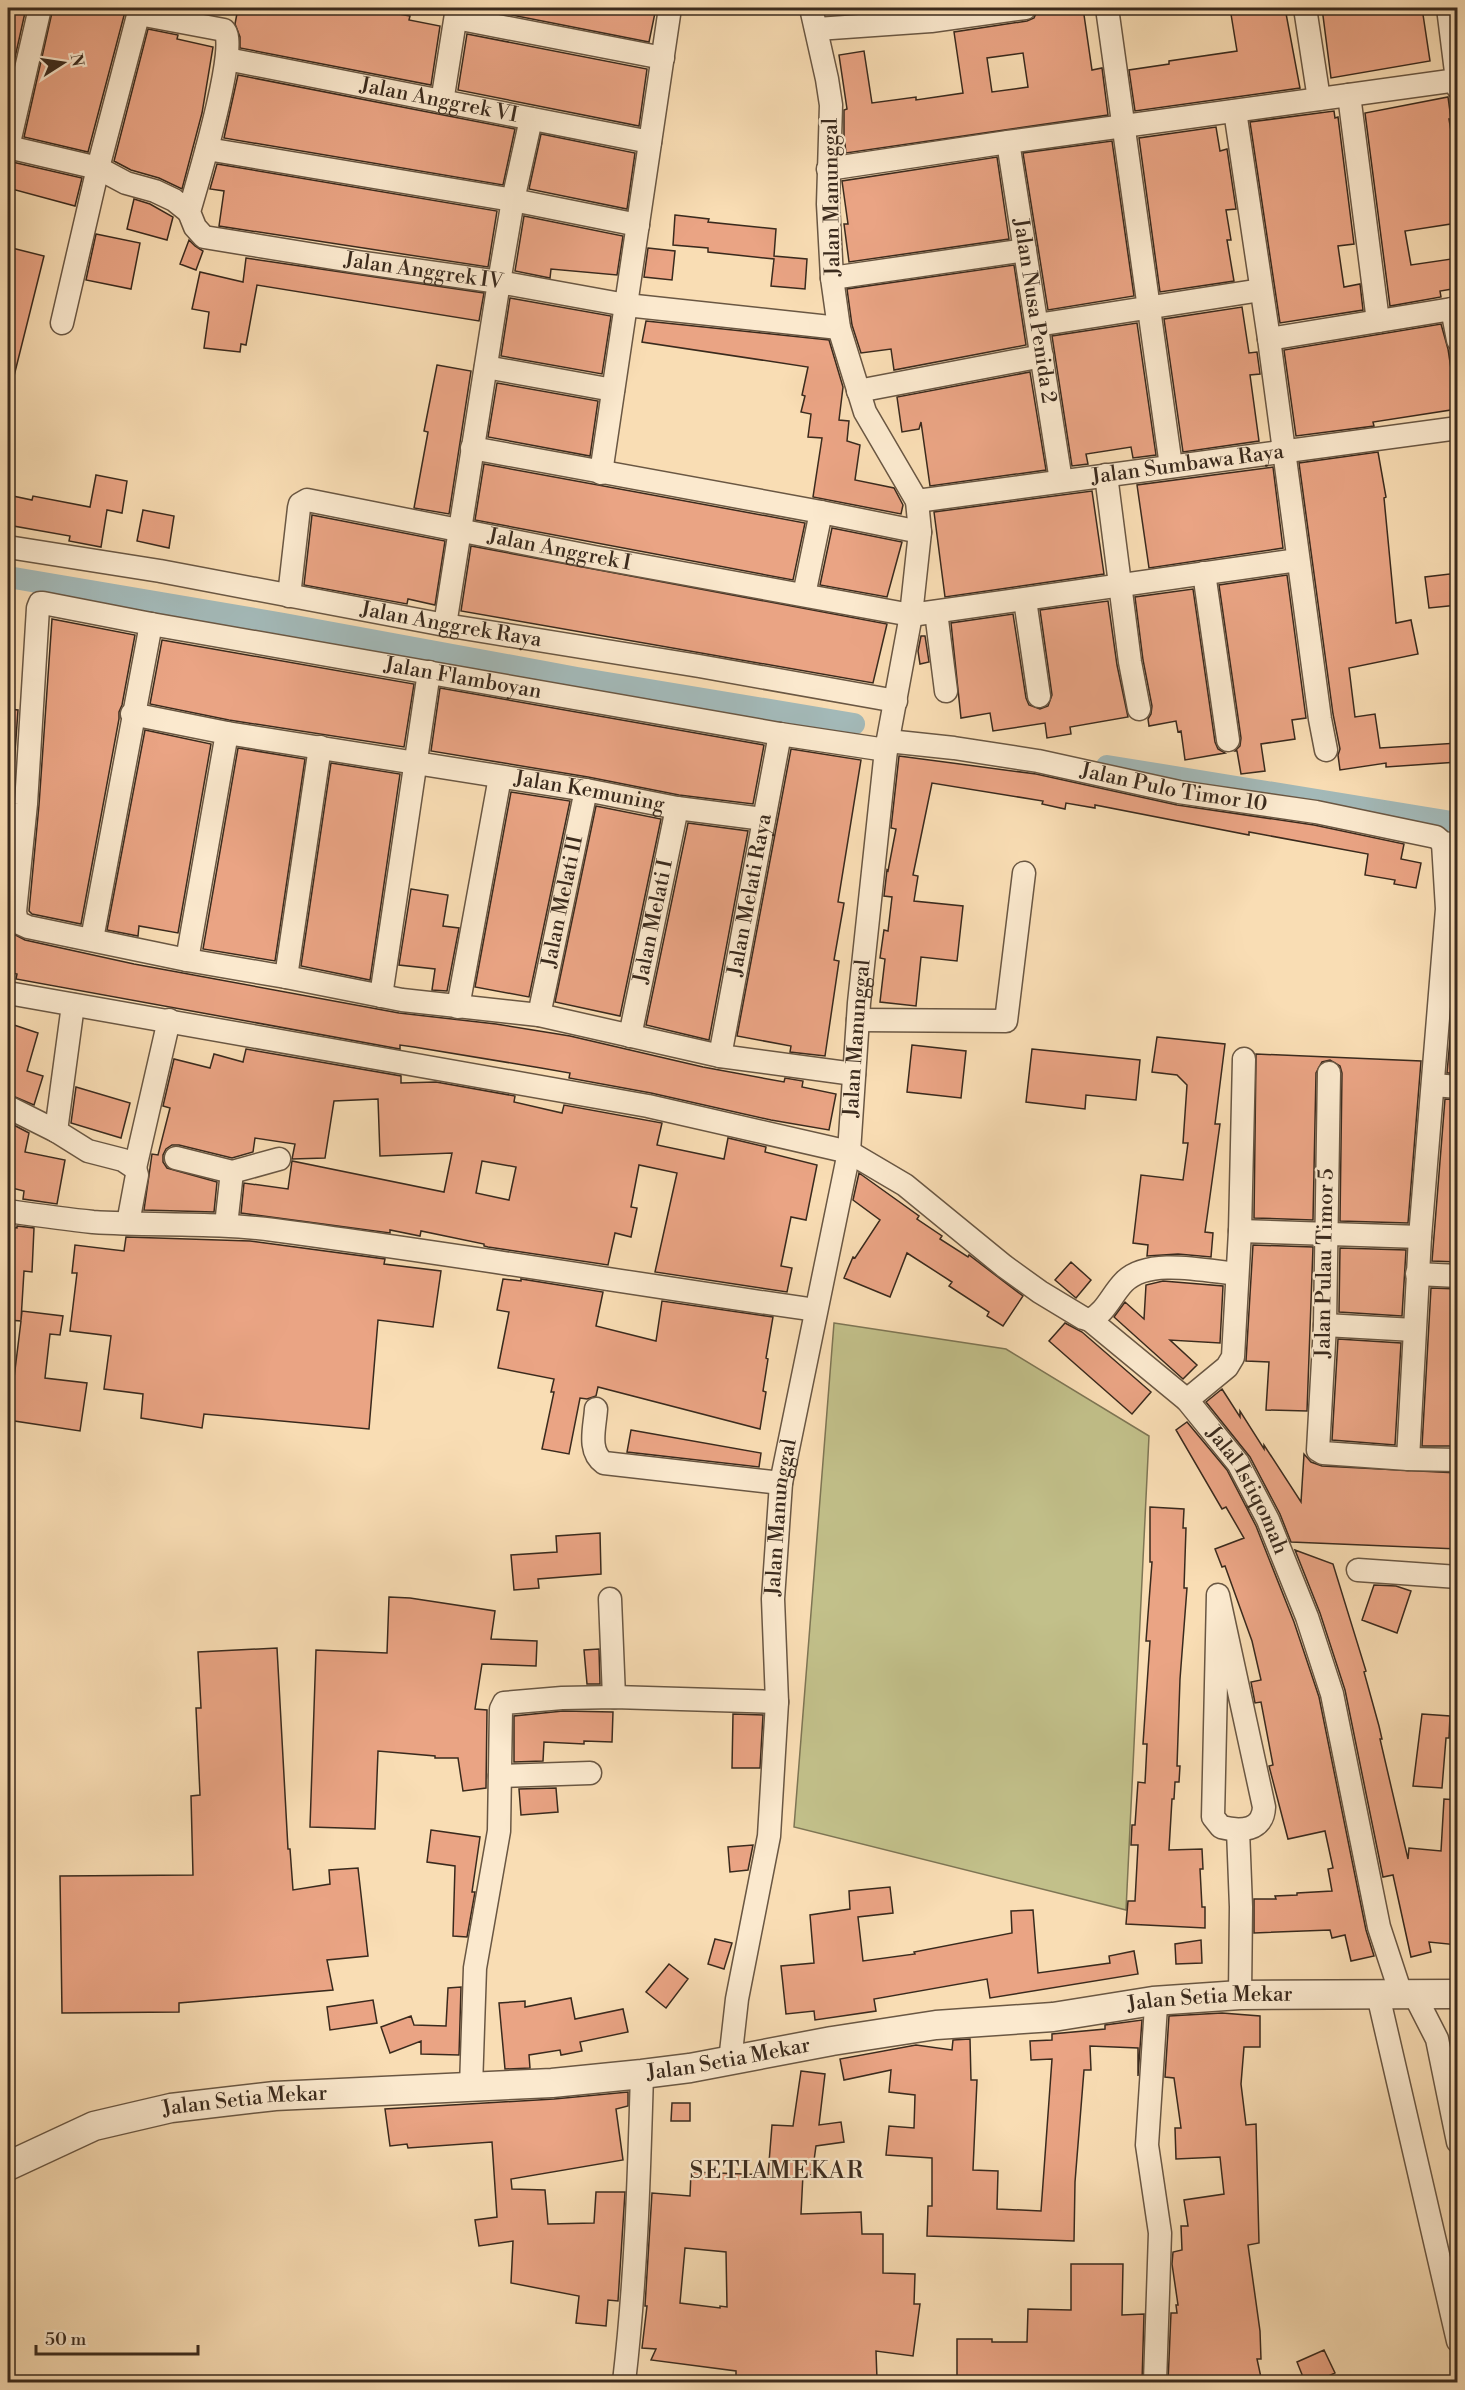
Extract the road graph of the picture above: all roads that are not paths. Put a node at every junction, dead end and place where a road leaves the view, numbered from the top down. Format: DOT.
graph roads {
  1 [pos="40,8"];
  2 [pos="670,8"];
  3 [pos="1025,8"];
  4 [pos="1107,8"];
  5 [pos="1305,8"];
  6 [pos="1448,8"];
  7 [pos="139,10"];
  8 [pos="456,13"];
  9 [pos="930,14"];
  10 [pos="814,18"];
  11 [pos="663,58"];
  12 [pos="227,59"];
  13 [pos="1457,84"];
  14 [pos="1349,95"];
  15 [pos="1319,99"];
  16 [pos="442,102"];
  17 [pos="1235,111"];
  18 [pos="531,119"];
  19 [pos="1124,126"];
  20 [pos="650,142"];
  21 [pos="1008,142"];
  22 [pos="8,147"];
  23 [pos="207,148"];
  24 [pos="98,168"];
  25 [pos="828,170"];
  26 [pos="513,200"];
  27 [pos="189,212"];
  28 [pos="638,225"];
  29 [pos="1025,250"];
  30 [pos="832,278"];
  31 [pos="499,282"];
  32 [pos="1260,290"];
  33 [pos="626,305"];
  34 [pos="1149,309"];
  35 [pos="1455,309"];
  36 [pos="1378,321"];
  37 [pos="62,322"];
  38 [pos="1037,325"];
  39 [pos="839,328"];
  40 [pos="1269,339"];
  41 [pos="1458,340"];
  42 [pos="1042,356"];
  43 [pos="486,367"];
  44 [pos="613,390"];
  45 [pos="858,391"];
  46 [pos="1458,428"];
  47 [pos="472,448"];
  48 [pos="1283,451"];
  49 [pos="1171,466"];
  50 [pos="601,473"];
  51 [pos="1106,475"];
  52 [pos="1061,481"];
  53 [pos="917,501"];
  54 [pos="821,512"];
  55 [pos="459,530"];
  56 [pos="920,532"];
  57 [pos="8,548"];
  58 [pos="1298,560"];
  59 [pos="1203,573"];
  60 [pos="1121,584"];
  61 [pos="804,595"];
  62 [pos="289,596"];
  63 [pos="1025,600"];
  64 [pos="936,612"];
  65 [pos="911,615"];
  66 [pos="151,624"];
  67 [pos="444,625"];
  68 [pos="429,672"];
  69 [pos="946,691"];
  70 [pos="1039,696"];
  71 [pos="1139,710"];
  72 [pos="132,714"];
  73 [pos="890,728"];
  74 [pos="227,733"];
  75 [pos="780,734"];
  76 [pos="1228,740"];
  77 [pos="320,747"];
  78 [pos="1326,750"];
  79 [pos="415,763"];
  80 [pos="500,777"];
  81 [pos="586,790"];
  82 [pos="677,808"];
  83 [pos="764,819"];
  84 [pos="1450,844"];
  85 [pos="1024,873"];
  86 [pos="92,939"];
  87 [pos="1451,939"];
  88 [pos="187,960"];
  89 [pos="286,977"];
  90 [pos="8,993"];
  91 [pos="381,996"];
  92 [pos="73,1005"];
  93 [pos="458,1007"];
  94 [pos="539,1015"];
  95 [pos="169,1020"];
  96 [pos="858,1020"];
  97 [pos="630,1036"];
  98 [pos="720,1056"];
  99 [pos="1244,1059"];
  100 [pos="1329,1072"];
  101 [pos="854,1074"];
  102 [pos="1434,1085"];
  103 [pos="1458,1087"];
  104 [pos="8,1107"];
  105 [pos="56,1131"];
  106 [pos="849,1152"];
  107 [pos="176,1158"];
  108 [pos="279,1159"];
  109 [pos="135,1168"];
  110 [pos="232,1172"];
  111 [pos="8,1211"];
  112 [pos="128,1223"];
  113 [pos="226,1225"];
  114 [pos="1240,1231"];
  115 [pos="1327,1234"];
  116 [pos="1420,1237"];
  117 [pos="1237,1274"];
  118 [pos="1418,1274"];
  119 [pos="1458,1276"];
  120 [pos="816,1310"];
  121 [pos="1090,1320"];
  122 [pos="1326,1325"];
  123 [pos="1414,1330"];
  124 [pos="1187,1400"];
  125 [pos="596,1409"];
  126 [pos="1408,1459"];
  127 [pos="1458,1460"];
  128 [pos="781,1483"];
  129 [pos="1358,1570"];
  130 [pos="1458,1577"];
  131 [pos="610,1599"];
  132 [pos="614,1697"];
  133 [pos="777,1702"];
  134 [pos="590,1773"];
  135 [pos="500,1776"];
  136 [pos="1238,1830"];
  137 [pos="1398,1994"];
  138 [pos="1458,1994"];
  139 [pos="1240,1995"];
  140 [pos="1154,2001"];
  141 [pos="730,2061"];
  142 [pos="642,2074"];
  143 [pos="471,2087"];
  144 [pos="1458,2142"];
  145 [pos="8,2166"];
  146 [pos="1458,2341"];
  147 [pos="624,2382"];
  148 [pos="1155,2382"];
  1 -- 22 [label="street"];
  2 -- 11 [label="street"];
  3 -- 9 [label="street"];
  4 -- 19 [label="street"];
  5 -- 15 [label="street"];
  6 -- 13 [label="street"];
  7 -- 12 [label="street"];
  7 -- 24 [label="street"];
  8 -- 11 [label="street"];
  8 -- 16 [label="street"];
  9 -- 10 [label="street"];
  10 -- 25 [label="street, Jalan Manunggal"];
  11 -- 20 [label="street"];
  12 -- 16 [label="street, Jalan Anggrek VI"];
  12 -- 23 [label="street"];
  13 -- 14 [label="street"];
  14 -- 15 [label="street"];
  14 -- 36 [label="street"];
  15 -- 17 [label="street"];
  16 -- 18 [label="street, Jalan Anggrek VI"];
  17 -- 19 [label="street"];
  17 -- 32 [label="street"];
  18 -- 20 [label="street, Jalan Anggrek VI"];
  18 -- 26 [label="street"];
  19 -- 21 [label="street"];
  19 -- 34 [label="street"];
  20 -- 28 [label="street"];
  21 -- 25 [label="street"];
  21 -- 29 [label="street, Jalan Nusa Penida 2"];
  22 -- 24 [label="street"];
  23 -- 26 [label="street"];
  23 -- 27 [label="street"];
  24 -- 27 [label="street"];
  24 -- 37 [label="street"];
  25 -- 30 [label="street, Jalan Manunggal"];
  26 -- 28 [label="street"];
  26 -- 31 [label="street"];
  27 -- 31 [label="street, Jalan Anggrek IV"];
  28 -- 33 [label="street"];
  29 -- 30 [label="street"];
  29 -- 38 [label="street, Jalan Nusa Penida 2"];
  30 -- 39 [label="street, Jalan Manunggal"];
  31 -- 33 [label="street, Jalan Anggrek IV"];
  31 -- 43 [label="street"];
  32 -- 34 [label="street"];
  32 -- 40 [label="street"];
  33 -- 39 [label="street, Jalan Anggrek IV"];
  33 -- 44 [label="street"];
  34 -- 38 [label="street"];
  34 -- 49 [label="street"];
  35 -- 36 [label="street"];
  35 -- 41 [label="street"];
  36 -- 40 [label="street"];
  38 -- 42 [label="street, Jalan Nusa Penida 2"];
  39 -- 45 [label="street, Jalan Manunggal"];
  40 -- 48 [label="street"];
  42 -- 45 [label="street"];
  42 -- 52 [label="street, Jalan Nusa Penida 2"];
  43 -- 44 [label="street"];
  43 -- 47 [label="street"];
  44 -- 50 [label="street"];
  45 -- 53 [label="street, Jalan Manunggal"];
  46 -- 48 [label="street, Jalan Sumbawa Raya"];
  47 -- 50 [label="street"];
  47 -- 55 [label="street"];
  48 -- 49 [label="street, Jalan Sumbawa Raya"];
  48 -- 58 [label="street"];
  49 -- 51 [label="street, Jalan Sumbawa Raya"];
  50 -- 54 [label="street"];
  51 -- 52 [label="street, Jalan Sumbawa Raya"];
  51 -- 60 [label="street"];
  52 -- 53 [label="street, Jalan Sumbawa Raya"];
  53 -- 56 [label="street, Jalan Manunggal"];
  54 -- 56 [label="street"];
  54 -- 61 [label="street"];
  55 -- 61 [label="street, Jalan Anggrek I"];
  55 -- 62 [label="street, Jalan Anggrek I"];
  55 -- 67 [label="street"];
  56 -- 65 [label="street, Jalan Manunggal"];
  57 -- 62 [label="street, Jalan Anggrek Raya"];
  58 -- 59 [label="street, Jalan Anggrek I"];
  58 -- 78 [label="street"];
  59 -- 60 [label="street, Jalan Anggrek I"];
  59 -- 76 [label="street"];
  60 -- 63 [label="street, Jalan Anggrek I"];
  60 -- 71 [label="street"];
  61 -- 65 [label="street, Jalan Anggrek I"];
  62 -- 67 [label="street, Jalan Anggrek Raya"];
  63 -- 64 [label="street, Jalan Anggrek I"];
  63 -- 70 [label="street"];
  64 -- 65 [label="street, Jalan Anggrek I"];
  64 -- 69 [label="street"];
  65 -- 73 [label="street, Jalan Manunggal"];
  66 -- 68 [label="street, Jalan Flamboyan"];
  66 -- 72 [label="street"];
  66 -- 86 [label="street, Jalan Flamboyan"];
  67 -- 73 [label="street, Jalan Anggrek Raya"];
  68 -- 75 [label="street, Jalan Flamboyan"];
  68 -- 79 [label="street"];
  72 -- 74 [label="street, Jalan Kemuning"];
  72 -- 86 [label="street"];
  73 -- 75 [label="street, Jalan Flamboyan"];
  73 -- 84 [label="street, Jalan Pulo Timor 10"];
  73 -- 96 [label="street, Jalan Manunggal"];
  74 -- 77 [label="street, Jalan Kemuning"];
  74 -- 88 [label="street"];
  75 -- 83 [label="street, Jalan Melati Raya"];
  77 -- 79 [label="street, Jalan Kemuning"];
  77 -- 89 [label="street"];
  79 -- 80 [label="street, Jalan Kemuning"];
  79 -- 91 [label="street"];
  80 -- 81 [label="street, Jalan Kemuning"];
  80 -- 93 [label="street"];
  81 -- 82 [label="street, Jalan Kemuning"];
  81 -- 94 [label="street, Jalan Melati II"];
  82 -- 83 [label="street, Jalan Kemuning"];
  82 -- 97 [label="street, Jalan Melati I"];
  83 -- 98 [label="street, Jalan Melati Raya"];
  84 -- 87 [label="street"];
  85 -- 96 [label="street"];
  86 -- 88 [label="street"];
  87 -- 102 [label="street"];
  88 -- 89 [label="street"];
  89 -- 91 [label="street"];
  90 -- 92 [label="street, Jalal Istiqomah"];
  91 -- 93 [label="street"];
  92 -- 95 [label="street, Jalal Istiqomah"];
  92 -- 105 [label="street"];
  93 -- 94 [label="street"];
  94 -- 97 [label="street"];
  95 -- 106 [label="street, Jalal Istiqomah"];
  95 -- 109 [label="street"];
  96 -- 101 [label="street, Jalan Manunggal"];
  97 -- 98 [label="street"];
  98 -- 101 [label="street"];
  99 -- 114 [label="street"];
  100 -- 115 [label="street, Jalan Pulau Timor 5"];
  101 -- 106 [label="street, Jalan Manunggal"];
  102 -- 103 [label="street"];
  102 -- 116 [label="street"];
  104 -- 105 [label="street"];
  105 -- 109 [label="street"];
  106 -- 120 [label="street, Jalan Manunggal"];
  106 -- 121 [label="street, Jalal Istiqomah"];
  107 -- 110 [label="street"];
  108 -- 110 [label="street"];
  109 -- 112 [label="street"];
  110 -- 113 [label="street"];
  111 -- 112 [label="street"];
  112 -- 113 [label="street"];
  113 -- 120 [label="street"];
  114 -- 115 [label="street"];
  114 -- 117 [label="street"];
  115 -- 116 [label="street"];
  115 -- 122 [label="street, Jalan Pulau Timor 5"];
  116 -- 118 [label="street"];
  117 -- 121 [label="street"];
  117 -- 124 [label="street"];
  118 -- 119 [label="street"];
  118 -- 123 [label="street"];
  120 -- 128 [label="street, Jalan Manunggal"];
  121 -- 124 [label="street, Jalal Istiqomah"];
  122 -- 123 [label="street"];
  122 -- 126 [label="street, Jalan Pulau Timor 5"];
  123 -- 126 [label="street"];
  124 -- 137 [label="street, Jalal Istiqomah"];
  125 -- 128 [label="street"];
  126 -- 127 [label="street"];
  128 -- 133 [label="street, Jalan Manunggal"];
  129 -- 130 [label="street"];
  131 -- 132 [label="street"];
  132 -- 133 [label="street"];
  132 -- 135 [label="street"];
  133 -- 141 [label="street, Jalan Manunggal"];
  134 -- 135 [label="street"];
  135 -- 143 [label="street"];
  136 -- 136 [label="street"];
  136 -- 139 [label="street"];
  137 -- 138 [label="street, Jalan Setia Mekar"];
  137 -- 139 [label="street, Jalan Setia Mekar"];
  137 -- 144 [label="street"];
  137 -- 146 [label="street"];
  139 -- 140 [label="street, Jalan Setia Mekar"];
  140 -- 141 [label="street, Jalan Setia Mekar"];
  140 -- 148 [label="street"];
  141 -- 142 [label="street, Jalan Setia Mekar"];
  142 -- 143 [label="street, Jalan Setia Mekar"];
  142 -- 147 [label="street"];
  143 -- 145 [label="street, Jalan Setia Mekar"];
}
